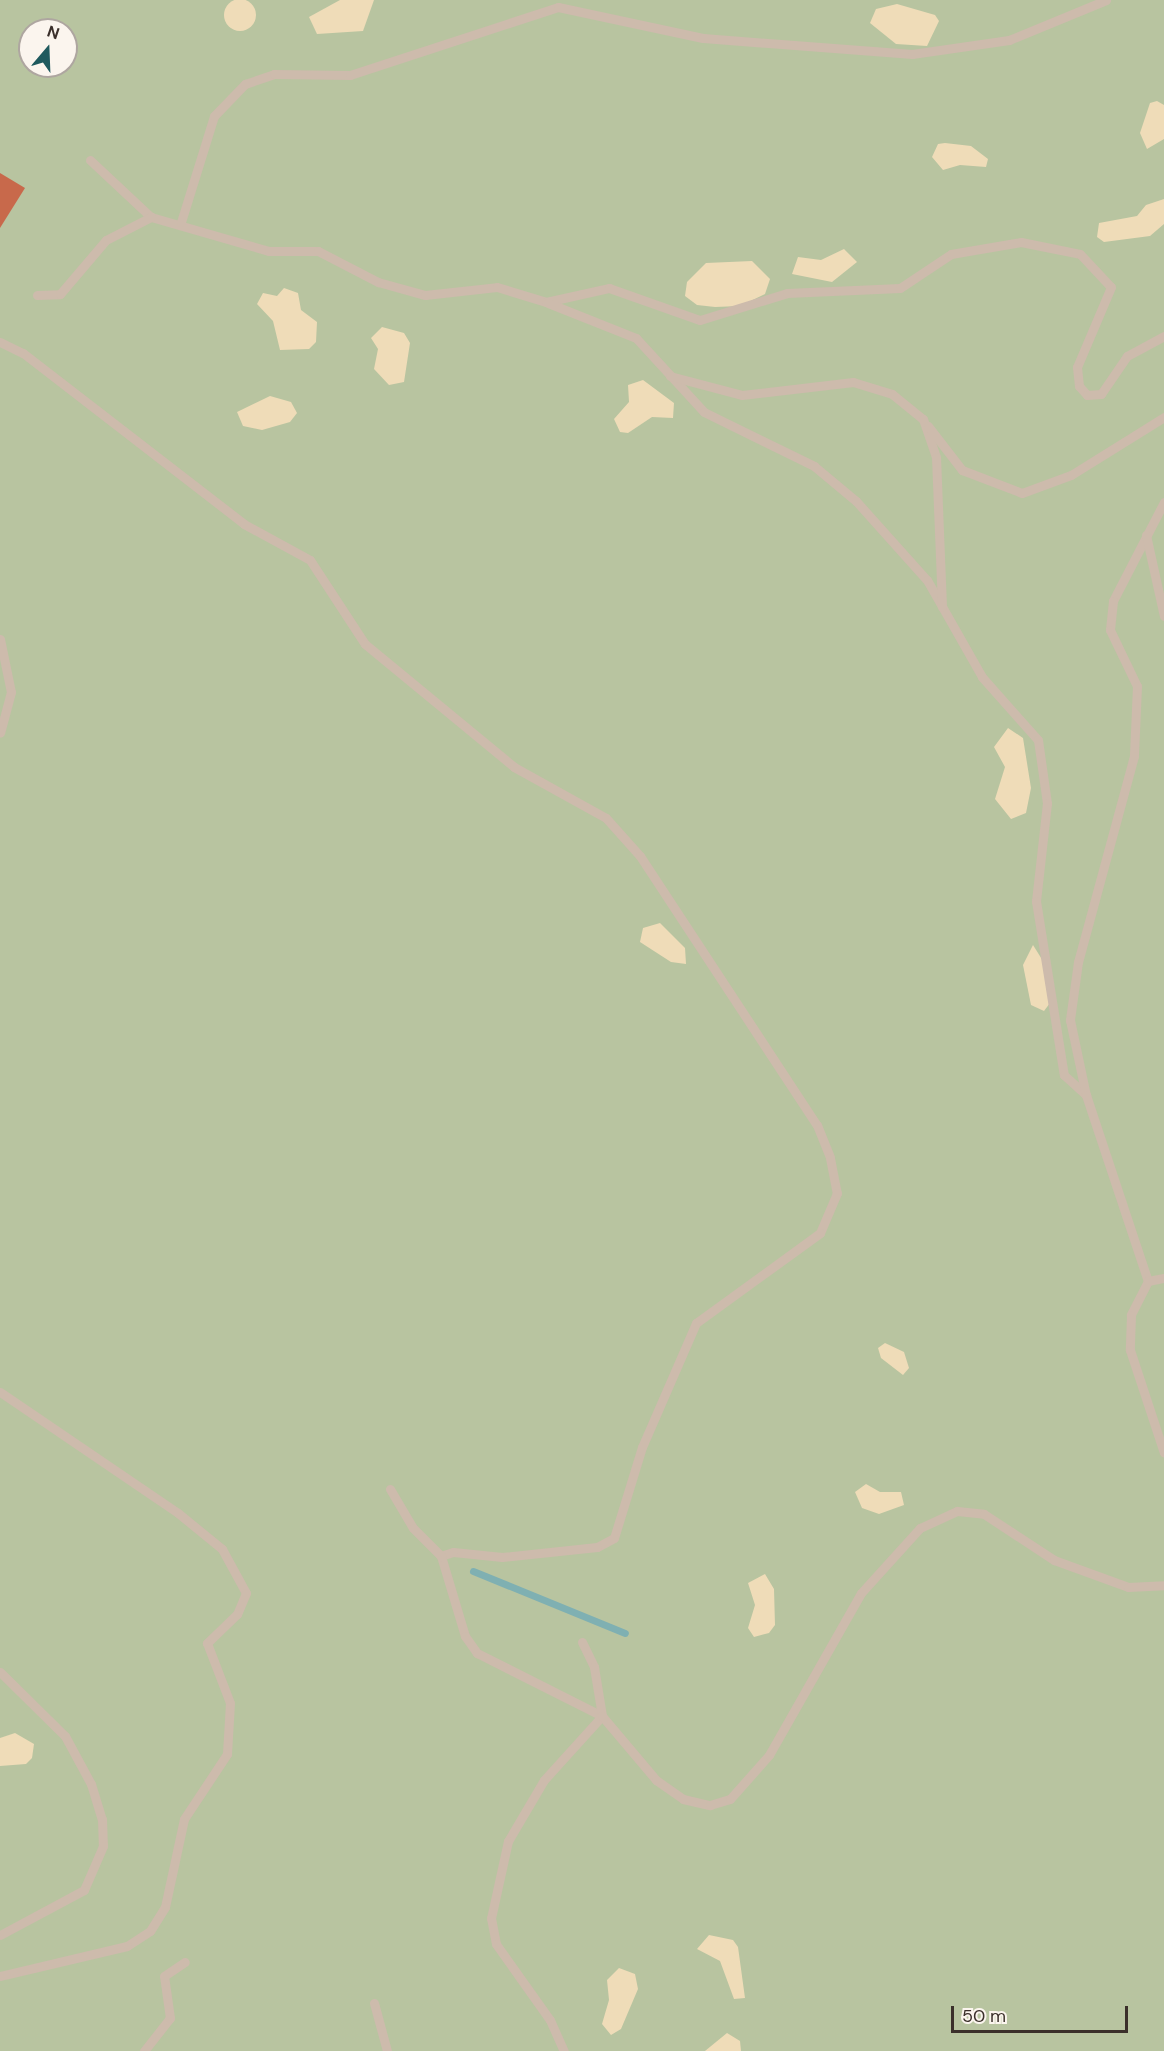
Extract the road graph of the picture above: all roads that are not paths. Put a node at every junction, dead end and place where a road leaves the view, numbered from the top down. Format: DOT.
graph roads {
  1 [pos="1106,0"];
  2 [pos="90,160"];
  3 [pos="151,217"];
  4 [pos="181,222"];
  5 [pos="37,295"];
  6 [pos="546,302"];
  7 [pos="1163,339"];
  8 [pos="0,342"];
  9 [pos="668,375"];
  10 [pos="1164,417"];
  11 [pos="923,419"];
  12 [pos="1164,502"];
  13 [pos="1146,535"];
  14 [pos="942,611"];
  15 [pos="1164,616"];
  16 [pos="0,639"];
  17 [pos="0,733"];
  18 [pos="1086,1095"];
  19 [pos="1164,1278"];
  20 [pos="1148,1281"];
  21 [pos="0,1392"];
  22 [pos="1164,1453"];
  23 [pos="390,1489"];
  24 [pos="441,1556"];
  25 [pos="1164,1585"];
  26 [pos="582,1642"];
  27 [pos="0,1672"];
  28 [pos="602,1716"];
  29 [pos="0,1935"];
  30 [pos="185,1962"];
  31 [pos="0,1976"];
  32 [pos="374,2003"];
  33 [pos="144,2051"];
  34 [pos="387,2051"];
  35 [pos="564,2051"];
  1 -- 4 [label="lane"];
  2 -- 3 [label="lane"];
  3 -- 4 [label="lane"];
  3 -- 5 [label="lane"];
  4 -- 6 [label="lane"];
  6 -- 7 [label="lane"];
  6 -- 9 [label="lane"];
  8 -- 24 [label="lane"];
  9 -- 11 [label="lane"];
  9 -- 14 [label="lane"];
  10 -- 11 [label="lane"];
  11 -- 14 [label="lane"];
  12 -- 13 [label="lane"];
  13 -- 15 [label="lane"];
  13 -- 18 [label="lane"];
  14 -- 18 [label="lane"];
  16 -- 17 [label="lane"];
  18 -- 20 [label="lane"];
  19 -- 20 [label="lane"];
  20 -- 22 [label="lane"];
  21 -- 31 [label="lane"];
  23 -- 24 [label="lane"];
  24 -- 28 [label="lane"];
  25 -- 28 [label="lane"];
  26 -- 28 [label="lane"];
  27 -- 29 [label="lane"];
  28 -- 35 [label="lane"];
  30 -- 33 [label="lane"];
  32 -- 34 [label="lane"];
}
